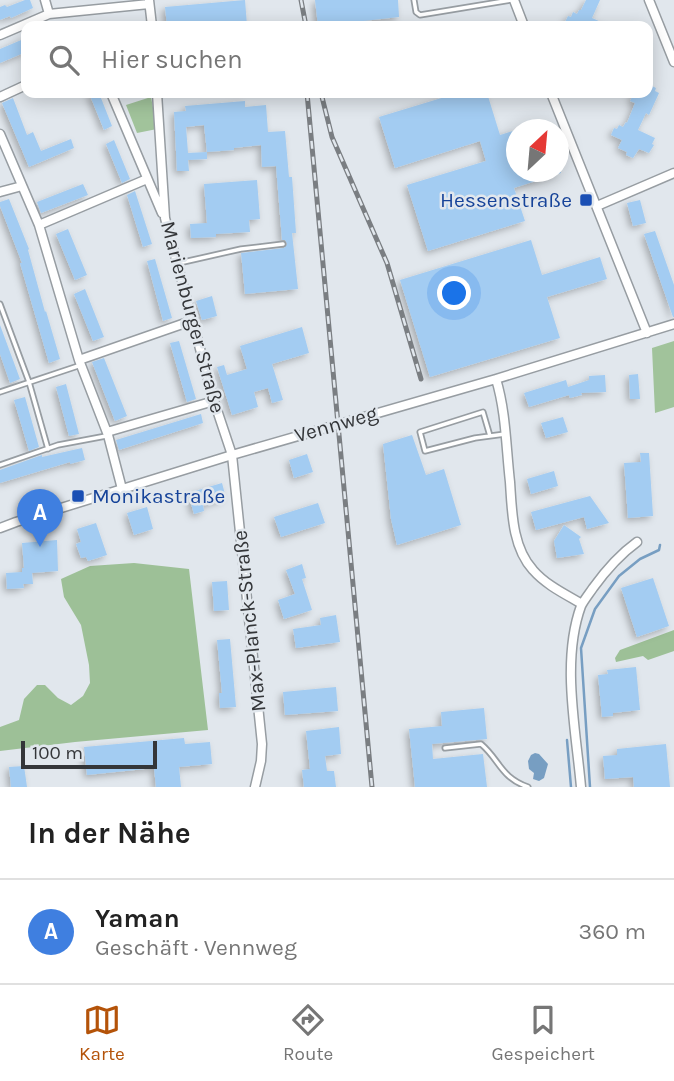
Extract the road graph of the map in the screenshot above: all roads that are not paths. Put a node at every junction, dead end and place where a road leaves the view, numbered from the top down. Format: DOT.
graph roads {
  1 [pos="45,0"];
  2 [pos="414,0"];
  3 [pos="512,0"];
  4 [pos="649,0"];
  5 [pos="149,2"];
  6 [pos="49,14"];
  7 [pos="33,21"];
  8 [pos="151,21"];
  9 [pos="522,21"];
  10 [pos="21,26"];
  11 [pos="0,35"];
  12 [pos="674,62"];
  13 [pos="21,87"];
  14 [pos="0,97"];
  15 [pos="113,98"];
  16 [pos="158,98"];
  17 [pos="553,98"];
  18 [pos="0,134"];
  19 [pos="674,173"];
  20 [pos="147,179"];
  21 [pos="22,186"];
  22 [pos="0,192"];
  23 [pos="597,206"];
  24 [pos="165,219"];
  25 [pos="39,225"];
  26 [pos="283,244"];
  27 [pos="177,264"];
  28 [pos="0,304"];
  29 [pos="191,321"];
  30 [pos="674,324"];
  31 [pos="647,333"];
  32 [pos="80,362"];
  33 [pos="496,379"];
  34 [pos="29,382"];
  35 [pos="0,392"];
  36 [pos="214,401"];
  37 [pos="107,434"];
  38 [pos="505,434"];
  39 [pos="490,436"];
  40 [pos="48,449"];
  41 [pos="232,455"];
  42 [pos="0,466"];
  43 [pos="122,489"];
  44 [pos="0,528"];
  45 [pos="637,542"];
  46 [pos="582,604"];
  47 [pos="445,748"];
  48 [pos="255,787"];
  49 [pos="527,787"];
  50 [pos="581,787"];
  1 -- 6 [label="street"];
  2 -- 3 [label="lane"];
  3 -- 9 [label="street"];
  4 -- 12 [label="street"];
  5 -- 6 [label="street"];
  5 -- 8 [label="street"];
  6 -- 7 [label="street"];
  10 -- 11 [label="street"];
  13 -- 14 [label="street"];
  15 -- 20 [label="street"];
  16 -- 24 [label="street, Marienburger Straße"];
  17 -- 23 [label="street"];
  18 -- 21 [label="street"];
  19 -- 23 [label="street"];
  20 -- 24 [label="street"];
  20 -- 25 [label="street"];
  21 -- 22 [label="street"];
  21 -- 25 [label="street"];
  23 -- 31 [label="street"];
  24 -- 27 [label="street, Marienburger Straße"];
  25 -- 32 [label="street"];
  26 -- 27 [label="lane"];
  27 -- 29 [label="street, Marienburger Straße"];
  28 -- 34 [label="lane"];
  29 -- 32 [label="street"];
  29 -- 36 [label="street, Marienburger Straße"];
  30 -- 31 [label="street, Vennweg"];
  31 -- 33 [label="street, Vennweg"];
  32 -- 34 [label="lane"];
  32 -- 37 [label="street"];
  33 -- 38 [label="street"];
  33 -- 41 [label="street, Vennweg"];
  34 -- 35 [label="lane"];
  34 -- 40 [label="lane"];
  36 -- 37 [label="street"];
  36 -- 41 [label="street, Marienburger Straße"];
  37 -- 40 [label="lane"];
  37 -- 43 [label="street"];
  38 -- 39 [label="lane"];
  38 -- 46 [label="street"];
  39 -- 39 [label="lane"];
  40 -- 42 [label="lane"];
  41 -- 43 [label="street, Vennweg"];
  41 -- 48 [label="street, Max-Planck-Straße"];
  43 -- 44 [label="street, Vennweg"];
  45 -- 46 [label="street"];
  46 -- 50 [label="street"];
  47 -- 49 [label="lane"];
}
